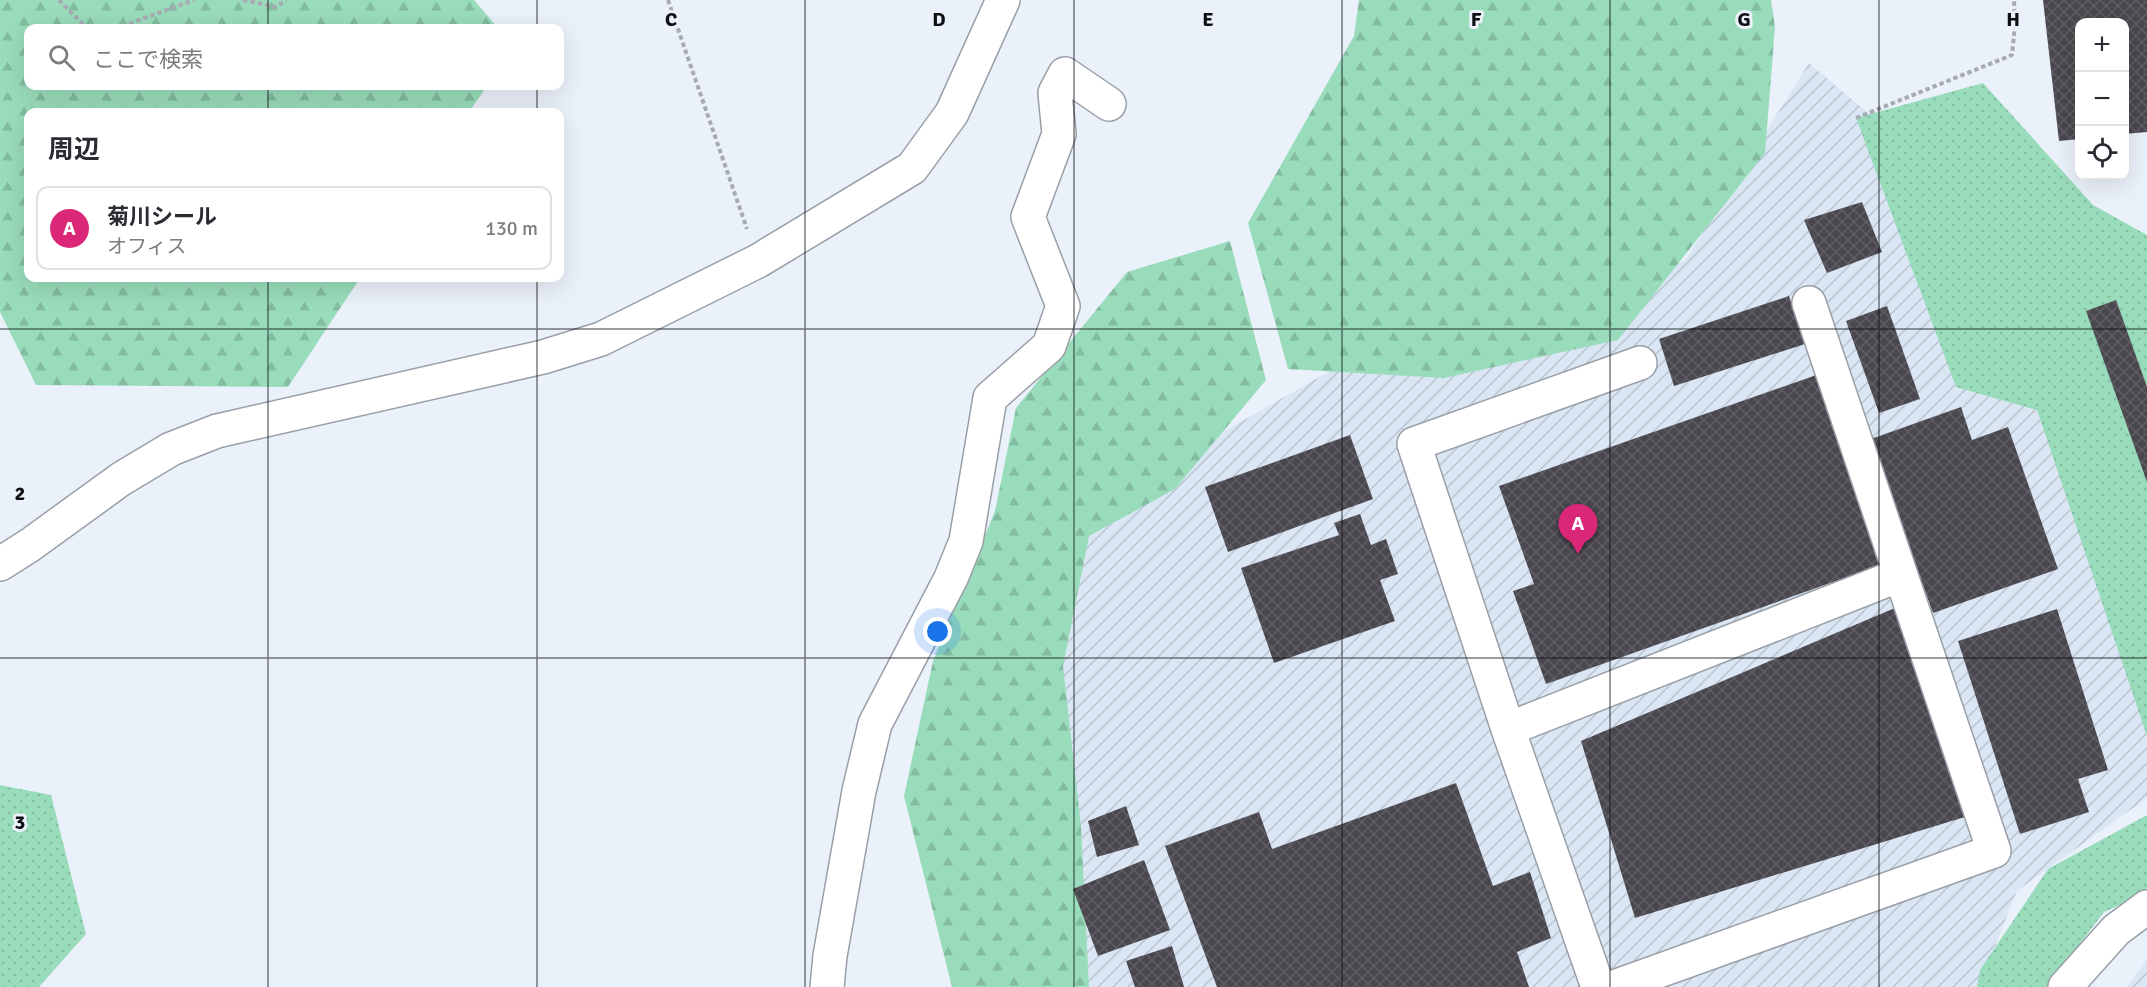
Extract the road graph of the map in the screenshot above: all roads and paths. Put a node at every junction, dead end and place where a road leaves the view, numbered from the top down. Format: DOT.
graph roads {
  1 [pos="59,0"];
  2 [pos="194,0"];
  3 [pos="243,0"];
  4 [pos="286,0"];
  5 [pos="668,0"];
  6 [pos="1003,0"];
  7 [pos="2014,0"];
  8 [pos="83,24"];
  9 [pos="128,24"];
  10 [pos="1109,104"];
  11 [pos="1856,118"];
  12 [pos="758,261"];
  13 [pos="1809,303"];
  14 [pos="1640,363"];
  15 [pos="0,564"];
  16 [pos="1900,575"];
  17 [pos="1508,729"];
  18 [pos="2147,907"];
  19 [pos="827,987"];
  20 [pos="1598,987"];
  21 [pos="1614,987"];
  22 [pos="2065,987"];
  1 -- 8 [label="path"];
  2 -- 9 [label="path"];
  3 -- 4 [label="path"];
  5 -- 12 [label="path"];
  6 -- 12 [label="street"];
  7 -- 11 [label="path"];
  10 -- 19 [label="street"];
  12 -- 15 [label="street"];
  13 -- 16 [label="street"];
  14 -- 17 [label="street"];
  16 -- 17 [label="street"];
  16 -- 21 [label="street"];
  17 -- 20 [label="street"];
  18 -- 22 [label="street"];
}
